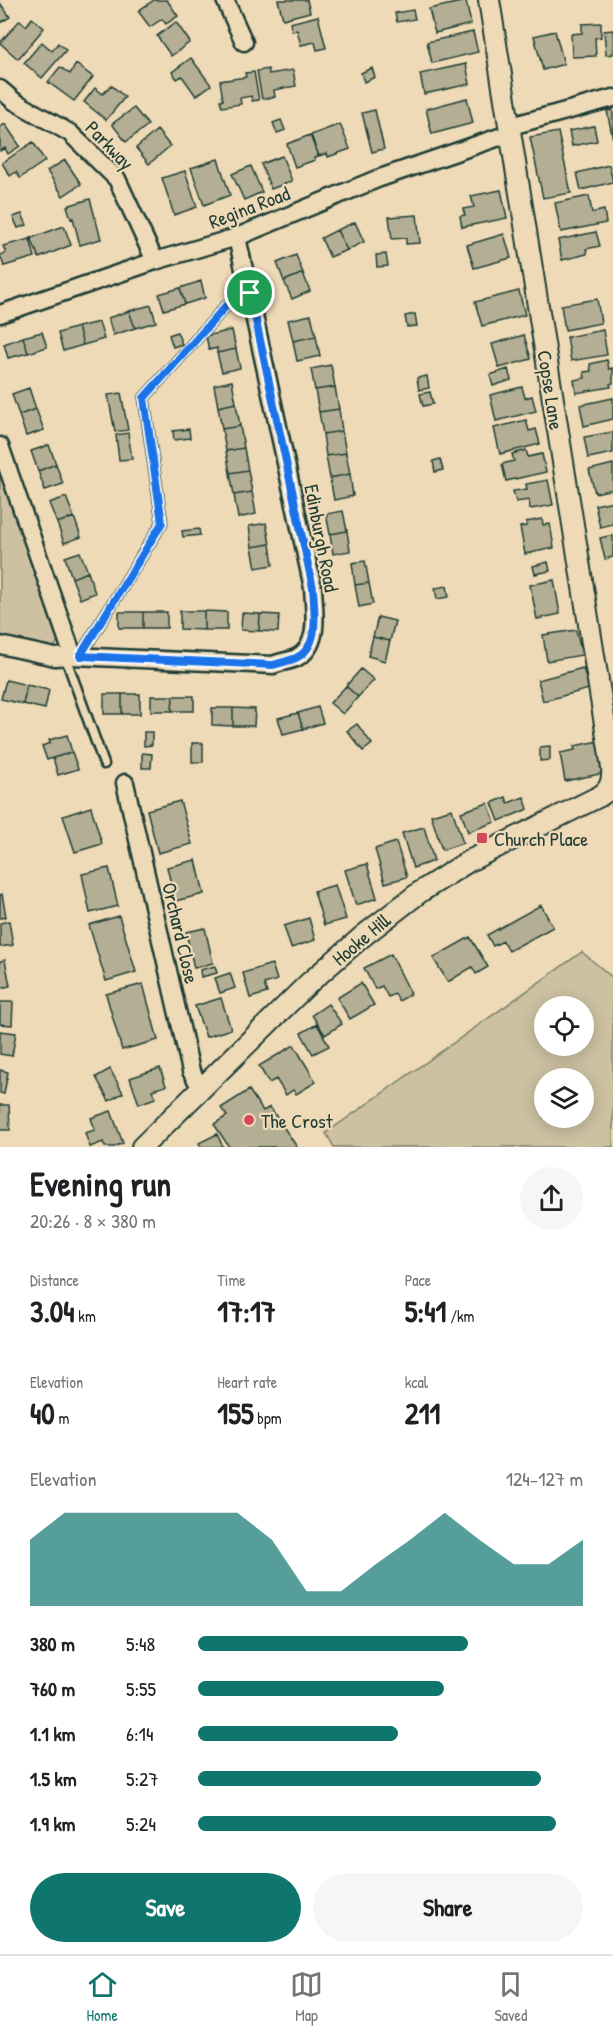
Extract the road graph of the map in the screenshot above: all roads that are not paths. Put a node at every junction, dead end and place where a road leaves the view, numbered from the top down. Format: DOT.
graph roads {
  1 [pos="225,0"];
  2 [pos="489,0"];
  3 [pos="244,42"];
  4 [pos="0,89"];
  5 [pos="613,98"];
  6 [pos="511,129"];
  7 [pos="237,237"];
  8 [pos="155,261"];
  9 [pos="250,293"];
  10 [pos="0,315"];
  11 [pos="0,446"];
  12 [pos="0,645"];
  13 [pos="73,656"];
  14 [pos="105,764"];
  15 [pos="612,779"];
  16 [pos="125,783"];
  17 [pos="202,1090"];
  18 [pos="142,1147"];
  1 -- 3 [label="street"];
  2 -- 6 [label="street, Copse Lane"];
  4 -- 8 [label="street, Parkway"];
  5 -- 6 [label="street, Regina Road"];
  6 -- 7 [label="street, Regina Road"];
  6 -- 15 [label="street, Copse Lane"];
  7 -- 8 [label="street, Regina Road"];
  7 -- 9 [label="street, Edinburgh Road"];
  8 -- 10 [label="street, Regina Road"];
  9 -- 13 [label="lane"];
  9 -- 13 [label="street, Edinburgh Road"];
  11 -- 13 [label="street"];
  12 -- 13 [label="street, Edinburgh Road"];
  13 -- 14 [label="lane"];
  15 -- 17 [label="street, Hooke Hill"];
  16 -- 17 [label="street, Orchard Close"];
  17 -- 18 [label="street, Hooke Hill"];
}
